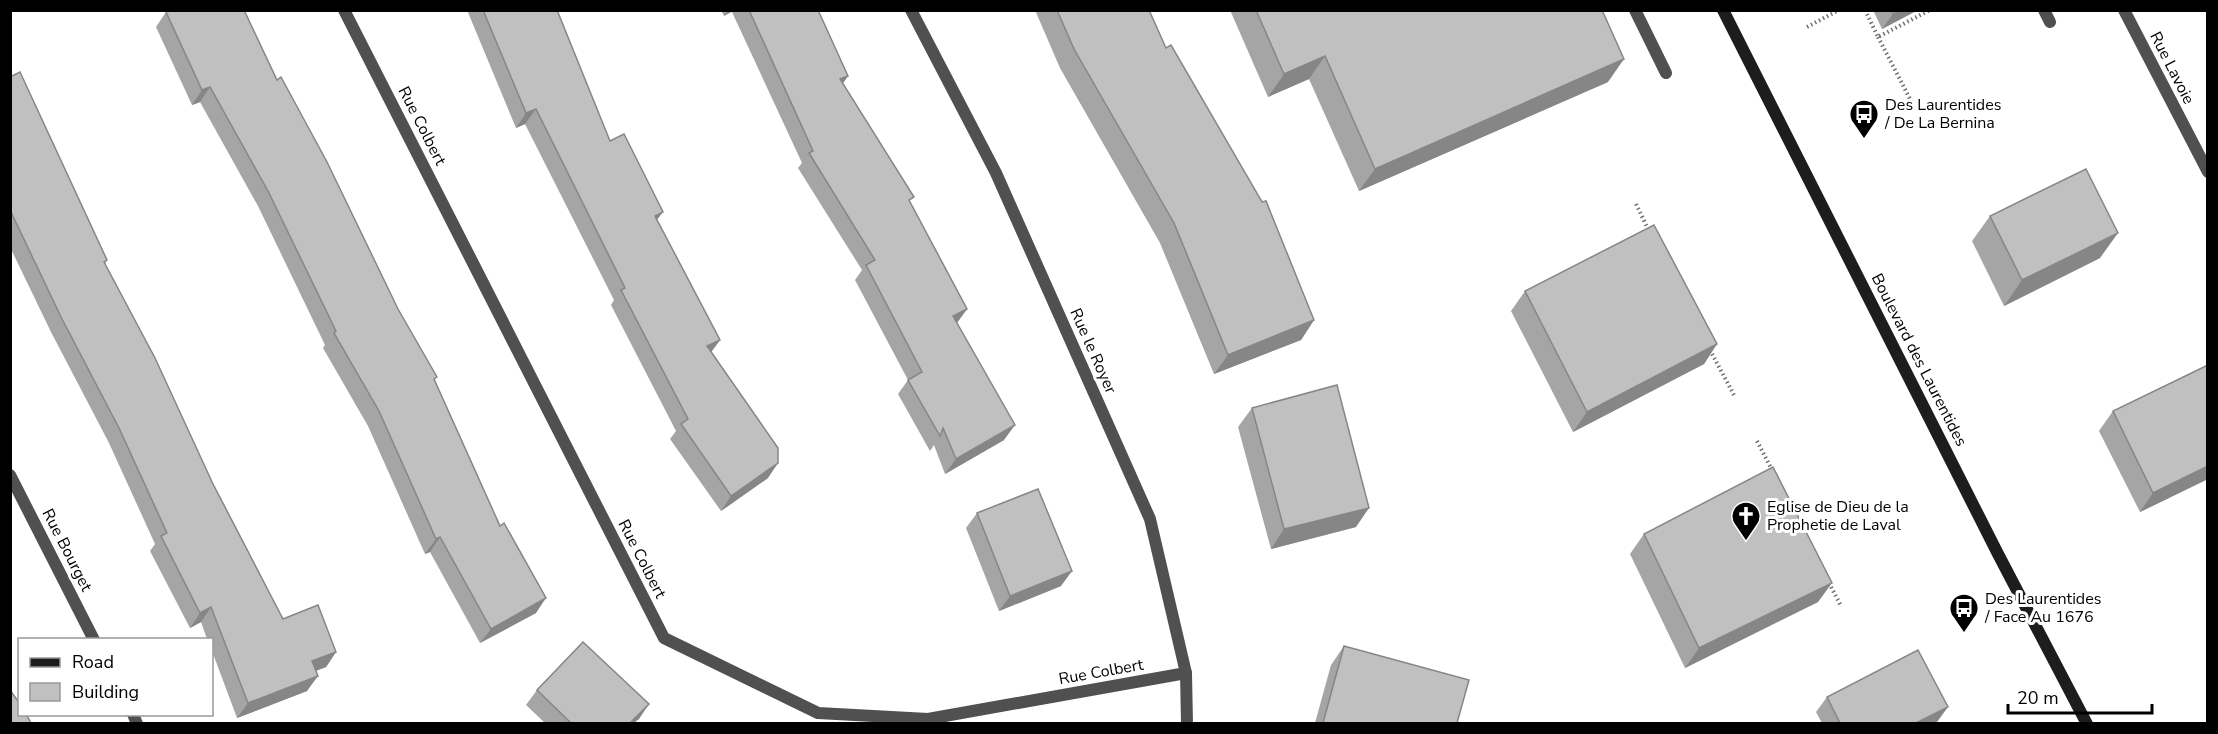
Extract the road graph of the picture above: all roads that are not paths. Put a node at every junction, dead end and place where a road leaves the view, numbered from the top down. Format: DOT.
graph roads {
  1 [pos="344,10"];
  2 [pos="911,10"];
  3 [pos="1635,10"];
  4 [pos="1723,10"];
  5 [pos="2044,10"];
  6 [pos="2124,10"];
  7 [pos="2050,22"];
  8 [pos="1666,74"];
  9 [pos="2208,172"];
  10 [pos="10,475"];
  11 [pos="93,638"];
  12 [pos="1186,673"];
  13 [pos="1187,723"];
  14 [pos="2087,723"];
  1 -- 12 [label="street, Rue Colbert"];
  2 -- 12 [label="street, Rue le Royer"];
  3 -- 8 [label="street"];
  4 -- 14 [label="main road, Boulevard des Laurentides"];
  5 -- 7 [label="street"];
  6 -- 9 [label="street, Rue Lavoie"];
  10 -- 11 [label="street, Rue Bourget"];
  12 -- 13 [label="street, Rue le Royer"];
}
